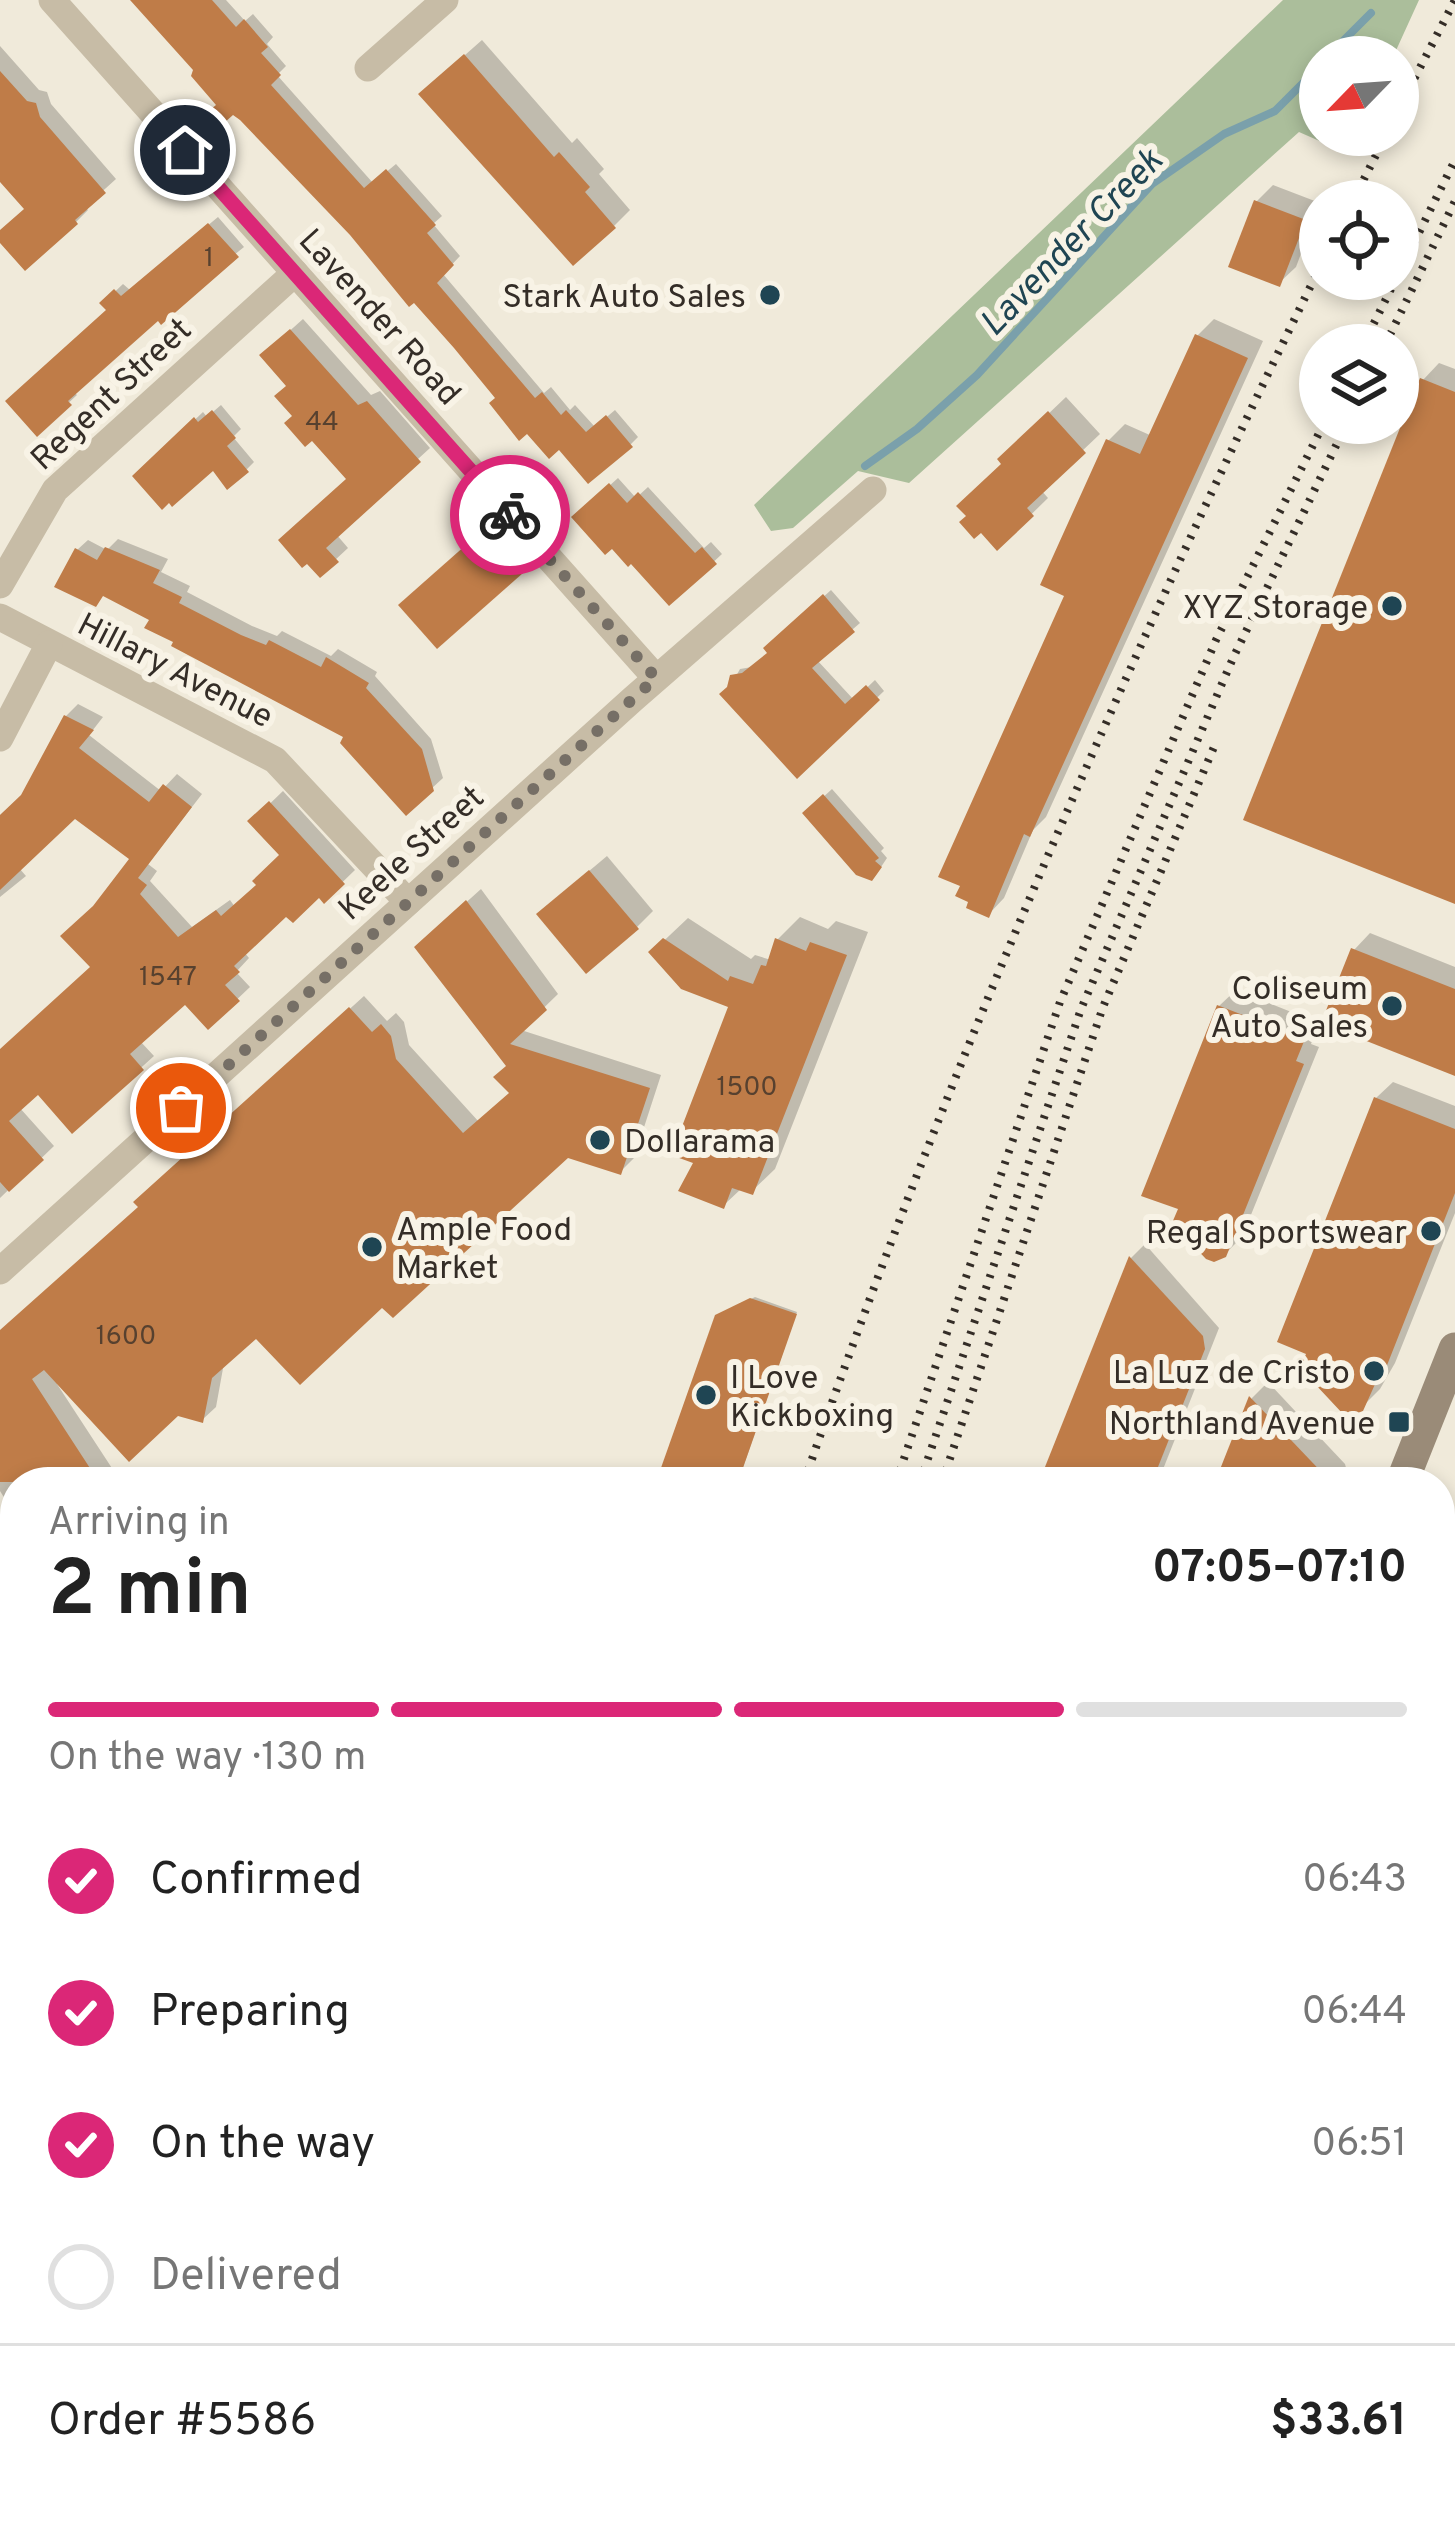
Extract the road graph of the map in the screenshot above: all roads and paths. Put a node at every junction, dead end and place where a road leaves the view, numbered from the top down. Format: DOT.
graph roads {
  1 [pos="52,0"];
  2 [pos="445,0"];
  3 [pos="368,68"];
  4 [pos="295,274"];
  5 [pos="873,490"];
  6 [pos="0,585"];
  7 [pos="0,617"];
  8 [pos="49,644"];
  9 [pos="656,678"];
  10 [pos="0,738"];
  11 [pos="408,902"];
  12 [pos="0,1271"];
  13 [pos="1455,1348"];
  14 [pos="1408,1467"];
  1 -- 4 [label="street, Lavender Road"];
  2 -- 3 [label="street"];
  4 -- 6 [label="street, Regent Street"];
  4 -- 9 [label="street, Lavender Road"];
  5 -- 9 [label="street, Keele Street"];
  7 -- 8 [label="street, Hillary Avenue"];
  8 -- 10 [label="street"];
  8 -- 11 [label="street, Hillary Avenue"];
  9 -- 11 [label="street, Keele Street"];
  11 -- 12 [label="street, Keele Street"];
  13 -- 14 [label="main road"];
}
